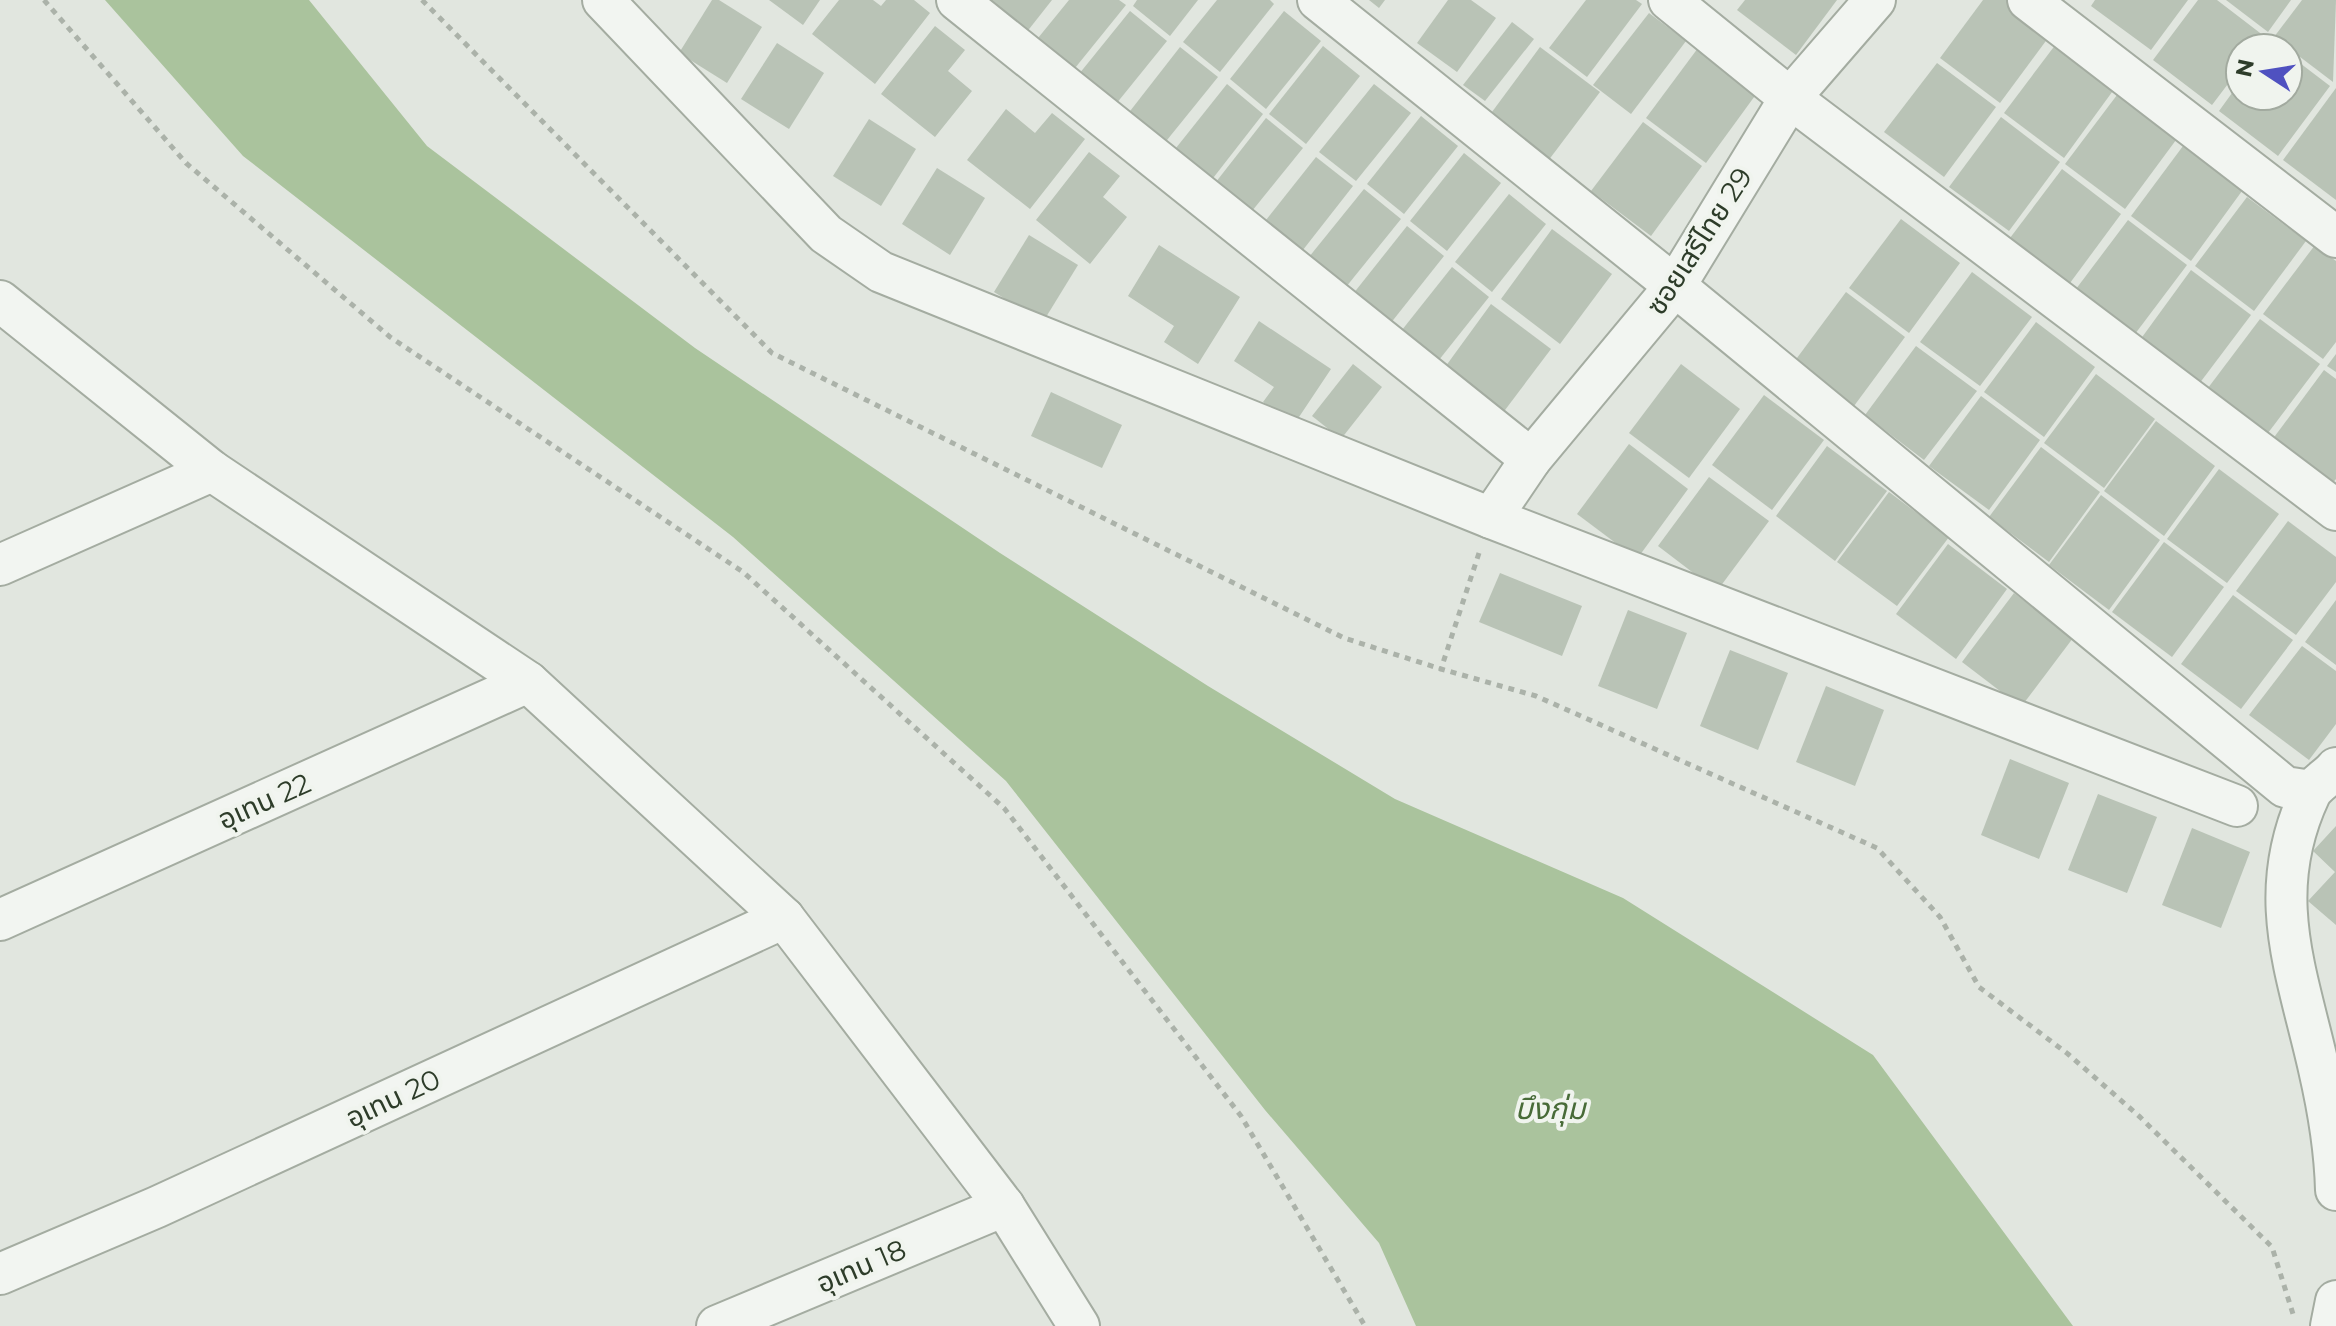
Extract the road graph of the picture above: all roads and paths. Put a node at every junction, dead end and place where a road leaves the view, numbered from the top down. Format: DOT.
graph roads {
  1 [pos="44,0"];
  2 [pos="422,0"];
  3 [pos="603,0"];
  4 [pos="957,0"];
  5 [pos="1318,0"];
  6 [pos="1669,0"];
  7 [pos="1875,0"];
  8 [pos="2028,0"];
  9 [pos="1790,98"];
  10 [pos="2336,237"];
  11 [pos="1675,286"];
  12 [pos="0,301"];
  13 [pos="1531,459"];
  14 [pos="212,471"];
  15 [pos="2336,510"];
  16 [pos="1491,518"];
  17 [pos="0,565"];
  18 [pos="1441,669"];
  19 [pos="528,682"];
  20 [pos="2324,780"];
  21 [pos="2237,806"];
  22 [pos="784,918"];
  23 [pos="0,920"];
  24 [pos="2336,1190"];
  25 [pos="1004,1206"];
  26 [pos="0,1274"];
  27 [pos="2336,1301"];
  28 [pos="717,1326"];
  29 [pos="1079,1326"];
  30 [pos="1365,1326"];
  31 [pos="2297,1326"];
  32 [pos="2331,1326"];
  1 -- 30 [label="path"];
  2 -- 18 [label="path"];
  3 -- 16 [label="street"];
  4 -- 13 [label="street"];
  5 -- 11 [label="street"];
  6 -- 9 [label="street"];
  7 -- 9 [label="street, ซอยเสรีไทย 29"];
  8 -- 10 [label="street"];
  9 -- 11 [label="street, ซอยเสรีไทย 29"];
  9 -- 15 [label="street"];
  11 -- 13 [label="street, ซอยเสรีไทย 29"];
  11 -- 20 [label="street"];
  12 -- 14 [label="street"];
  13 -- 16 [label="street, ซอยเสรีไทย 29"];
  14 -- 17 [label="street"];
  14 -- 19 [label="street"];
  16 -- 18 [label="path"];
  16 -- 21 [label="street"];
  18 -- 31 [label="path"];
  19 -- 22 [label="street"];
  19 -- 23 [label="street, อุเทน 22"];
  20 -- 24 [label="street"];
  22 -- 25 [label="street"];
  22 -- 26 [label="street, อุเทน 20"];
  25 -- 28 [label="street, อุเทน 18"];
  25 -- 29 [label="street"];
  27 -- 32 [label="street"];
}
